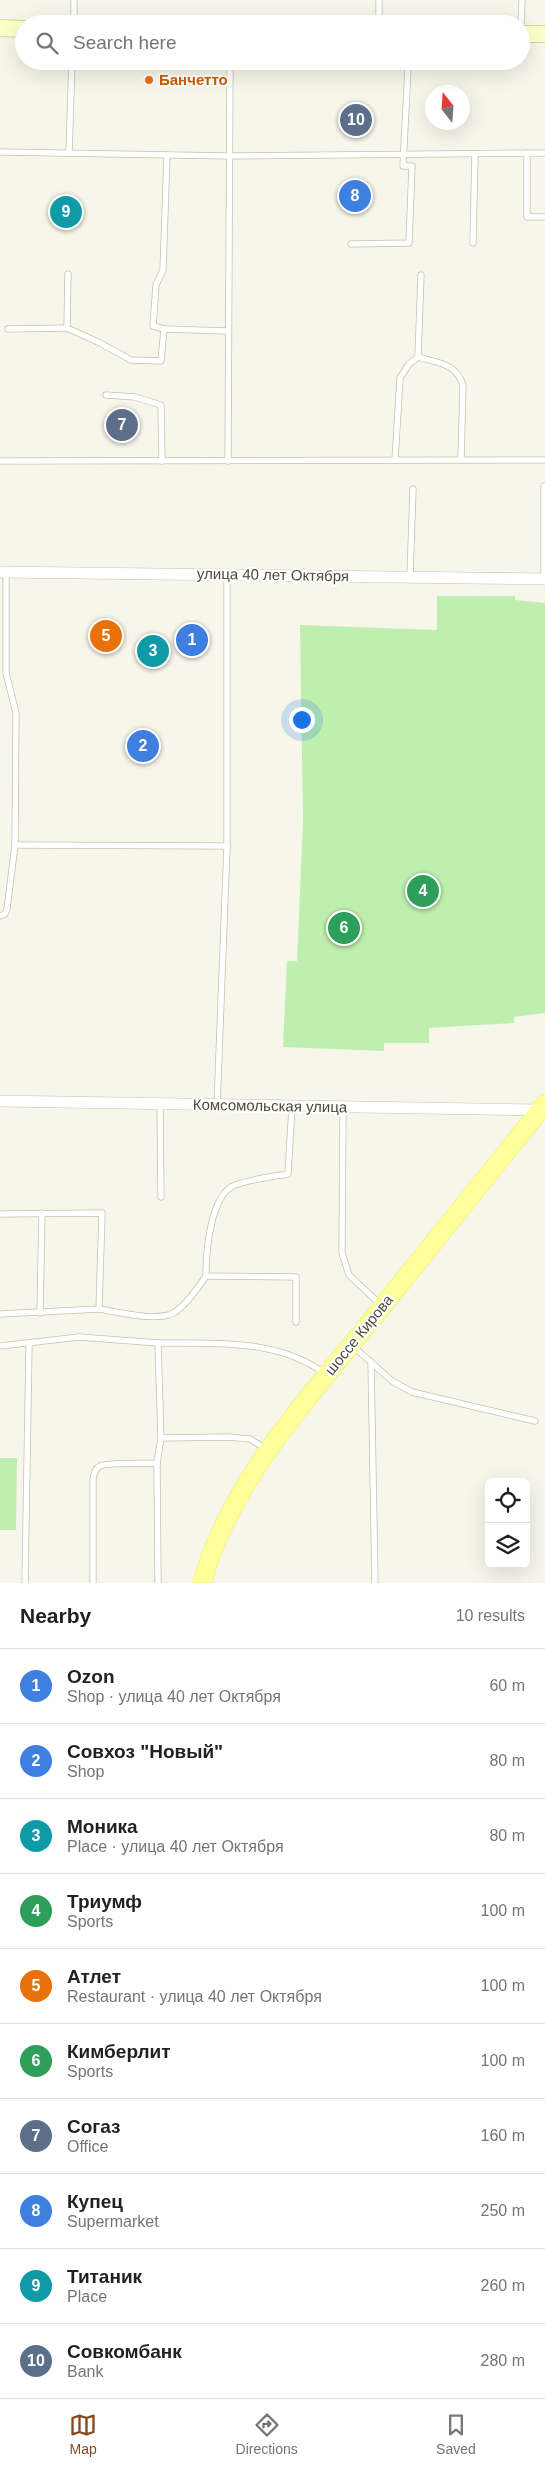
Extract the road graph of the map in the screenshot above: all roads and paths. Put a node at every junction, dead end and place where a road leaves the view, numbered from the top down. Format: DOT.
graph roads {
  1 [pos="74,0"];
  2 [pos="379,0"];
  3 [pos="522,0"];
  4 [pos="74,15"];
  5 [pos="378,15"];
  6 [pos="521,15"];
  7 [pos="0,28"];
  8 [pos="15,29"];
  9 [pos="530,34"];
  10 [pos="545,34"];
  11 [pos="72,70"];
  12 [pos="230,70"];
  13 [pos="408,70"];
  14 [pos="0,152"];
  15 [pos="69,153"];
  16 [pos="527,153"];
  17 [pos="545,153"];
  18 [pos="404,154"];
  19 [pos="475,154"];
  20 [pos="167,155"];
  21 [pos="230,156"];
  22 [pos="545,217"];
  23 [pos="473,243"];
  24 [pos="351,244"];
  25 [pos="68,274"];
  26 [pos="421,275"];
  27 [pos="67,328"];
  28 [pos="8,329"];
  29 [pos="164,329"];
  30 [pos="228,331"];
  31 [pos="418,357"];
  32 [pos="106,395"];
  33 [pos="228,460"];
  34 [pos="395,460"];
  35 [pos="461,460"];
  36 [pos="545,460"];
  37 [pos="0,461"];
  38 [pos="162,461"];
  39 [pos="544,486"];
  40 [pos="413,489"];
  41 [pos="3,572"];
  42 [pos="226,575"];
  43 [pos="410,577"];
  44 [pos="544,579"];
  45 [pos="3,673"];
  46 [pos="15,845"];
  47 [pos="227,846"];
  48 [pos="0,916"];
  49 [pos="0,1102"];
  50 [pos="160,1105"];
  51 [pos="217,1106"];
  52 [pos="292,1107"];
  53 [pos="543,1107"];
  54 [pos="343,1108"];
  55 [pos="161,1197"];
  56 [pos="42,1213"];
  57 [pos="0,1214"];
  58 [pos="206,1276"];
  59 [pos="383,1306"];
  60 [pos="99,1309"];
  61 [pos="40,1313"];
  62 [pos="0,1314"];
  63 [pos="296,1322"];
  64 [pos="158,1343"];
  65 [pos="29,1345"];
  66 [pos="351,1345"];
  67 [pos="0,1346"];
  68 [pos="371,1362"];
  69 [pos="327,1375"];
  70 [pos="535,1420"];
  71 [pos="161,1438"];
  72 [pos="268,1451"];
  73 [pos="157,1463"];
  74 [pos="25,1583"];
  75 [pos="93,1583"];
  76 [pos="158,1583"];
  77 [pos="202,1583"];
  78 [pos="375,1583"];
  1 -- 4 [label="lane"];
  2 -- 5 [label="lane"];
  3 -- 6 [label="lane"];
  7 -- 8 [label="main road"];
  9 -- 10 [label="main road"];
  11 -- 15 [label="lane"];
  12 -- 21 [label="lane"];
  13 -- 18 [label="lane"];
  14 -- 15 [label="lane"];
  15 -- 20 [label="lane"];
  16 -- 17 [label="lane"];
  16 -- 19 [label="lane"];
  16 -- 22 [label="lane"];
  18 -- 19 [label="lane"];
  18 -- 21 [label="lane"];
  18 -- 24 [label="lane"];
  19 -- 23 [label="lane"];
  20 -- 21 [label="lane"];
  20 -- 29 [label="lane"];
  21 -- 30 [label="lane"];
  25 -- 27 [label="lane"];
  26 -- 31 [label="lane"];
  27 -- 28 [label="lane"];
  27 -- 29 [label="lane"];
  29 -- 30 [label="lane"];
  30 -- 33 [label="lane"];
  31 -- 34 [label="lane"];
  31 -- 35 [label="lane"];
  32 -- 38 [label="lane"];
  33 -- 34 [label="lane"];
  33 -- 38 [label="lane"];
  34 -- 35 [label="lane"];
  35 -- 36 [label="lane"];
  37 -- 38 [label="lane"];
  39 -- 44 [label="lane"];
  40 -- 43 [label="lane"];
  41 -- 42 [label="street, улица 40 лет Октября"];
  41 -- 45 [label="lane"];
  42 -- 43 [label="street, улица 40 лет Октября"];
  42 -- 47 [label="lane"];
  43 -- 44 [label="street, улица 40 лет Октября"];
  45 -- 46 [label="lane"];
  46 -- 47 [label="lane"];
  46 -- 48 [label="lane"];
  47 -- 51 [label="lane"];
  49 -- 50 [label="street, Комсомольская улица"];
  50 -- 51 [label="street, Комсомольская улица"];
  50 -- 55 [label="lane"];
  51 -- 52 [label="street, Комсомольская улица"];
  52 -- 54 [label="street, Комсомольская улица"];
  52 -- 58 [label="lane"];
  53 -- 54 [label="street, Комсомольская улица"];
  53 -- 59 [label="main road, шоссе Кирова"];
  54 -- 59 [label="lane"];
  56 -- 57 [label="lane"];
  56 -- 60 [label="lane"];
  56 -- 61 [label="lane"];
  58 -- 60 [label="lane"];
  58 -- 63 [label="lane"];
  59 -- 66 [label="main road, шоссе Кирова"];
  60 -- 61 [label="lane"];
  61 -- 62 [label="lane"];
  64 -- 65 [label="lane"];
  64 -- 69 [label="lane"];
  64 -- 71 [label="lane"];
  65 -- 67 [label="lane"];
  65 -- 74 [label="lane"];
  66 -- 68 [label="lane"];
  66 -- 69 [label="main road, шоссе Кирова"];
  68 -- 70 [label="lane"];
  68 -- 78 [label="lane"];
  69 -- 72 [label="main road, шоссе Кирова"];
  71 -- 72 [label="lane"];
  71 -- 73 [label="lane"];
  72 -- 77 [label="main road, шоссе Кирова"];
  73 -- 75 [label="lane"];
  73 -- 76 [label="lane"];
}
